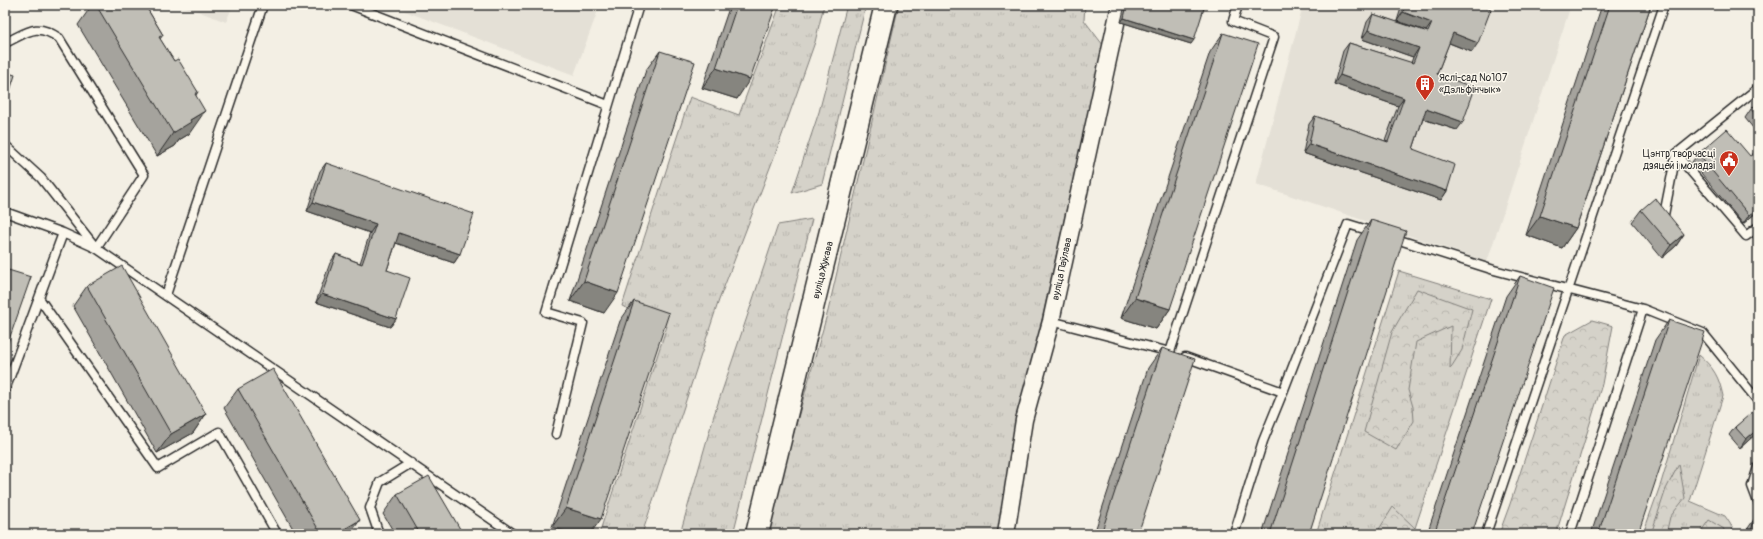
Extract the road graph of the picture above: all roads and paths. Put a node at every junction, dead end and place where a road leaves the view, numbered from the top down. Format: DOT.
graph roads {
  1 [pos="262,5"];
  2 [pos="351,5"];
  3 [pos="639,5"];
  4 [pos="886,5"];
  5 [pos="1120,5"];
  6 [pos="1238,5"];
  7 [pos="1664,5"];
  8 [pos="5,43"];
  9 [pos="1758,88"];
  10 [pos="608,105"];
  11 [pos="5,145"];
  12 [pos="1676,154"];
  13 [pos="5,212"];
  14 [pos="1663,221"];
  15 [pos="1758,227"];
  16 [pos="63,233"];
  17 [pos="96,248"];
  18 [pos="1569,290"];
  19 [pos="166,295"];
  20 [pos="39,298"];
  21 [pos="1643,309"];
  22 [pos="1051,321"];
  23 [pos="1170,352"];
  24 [pos="5,390"];
  25 [pos="1283,392"];
  26 [pos="1758,401"];
  27 [pos="556,434"];
  28 [pos="412,463"];
  29 [pos="1758,467"];
  30 [pos="1758,502"];
  31 [pos="277,534"];
  32 [pos="378,534"];
  33 [pos="513,534"];
  34 [pos="757,534"];
  35 [pos="1006,534"];
  36 [pos="1234,534"];
  37 [pos="1486,534"];
  38 [pos="1570,534"];
  1 -- 19 [label="lane"];
  2 -- 10 [label="lane"];
  3 -- 10 [label="lane"];
  4 -- 34 [label="street, вуліца Жукава"];
  5 -- 22 [label="street, вуліца Паўлава"];
  6 -- 23 [label="lane"];
  7 -- 18 [label="lane"];
  8 -- 17 [label="lane"];
  9 -- 12 [label="lane"];
  10 -- 27 [label="lane"];
  11 -- 17 [label="lane"];
  12 -- 14 [label="lane"];
  12 -- 15 [label="lane"];
  13 -- 16 [label="lane"];
  16 -- 17 [label="lane"];
  16 -- 20 [label="lane"];
  17 -- 19 [label="lane"];
  18 -- 21 [label="lane"];
  18 -- 25 [label="lane"];
  18 -- 37 [label="lane"];
  19 -- 28 [label="lane"];
  20 -- 24 [label="lane"];
  20 -- 31 [label="lane"];
  21 -- 26 [label="lane"];
  21 -- 38 [label="lane"];
  22 -- 23 [label="lane"];
  22 -- 35 [label="street, вуліца Паўлава"];
  23 -- 25 [label="lane"];
  25 -- 36 [label="lane"];
  28 -- 32 [label="lane"];
  28 -- 33 [label="lane"];
  29 -- 30 [label="lane"];
}
